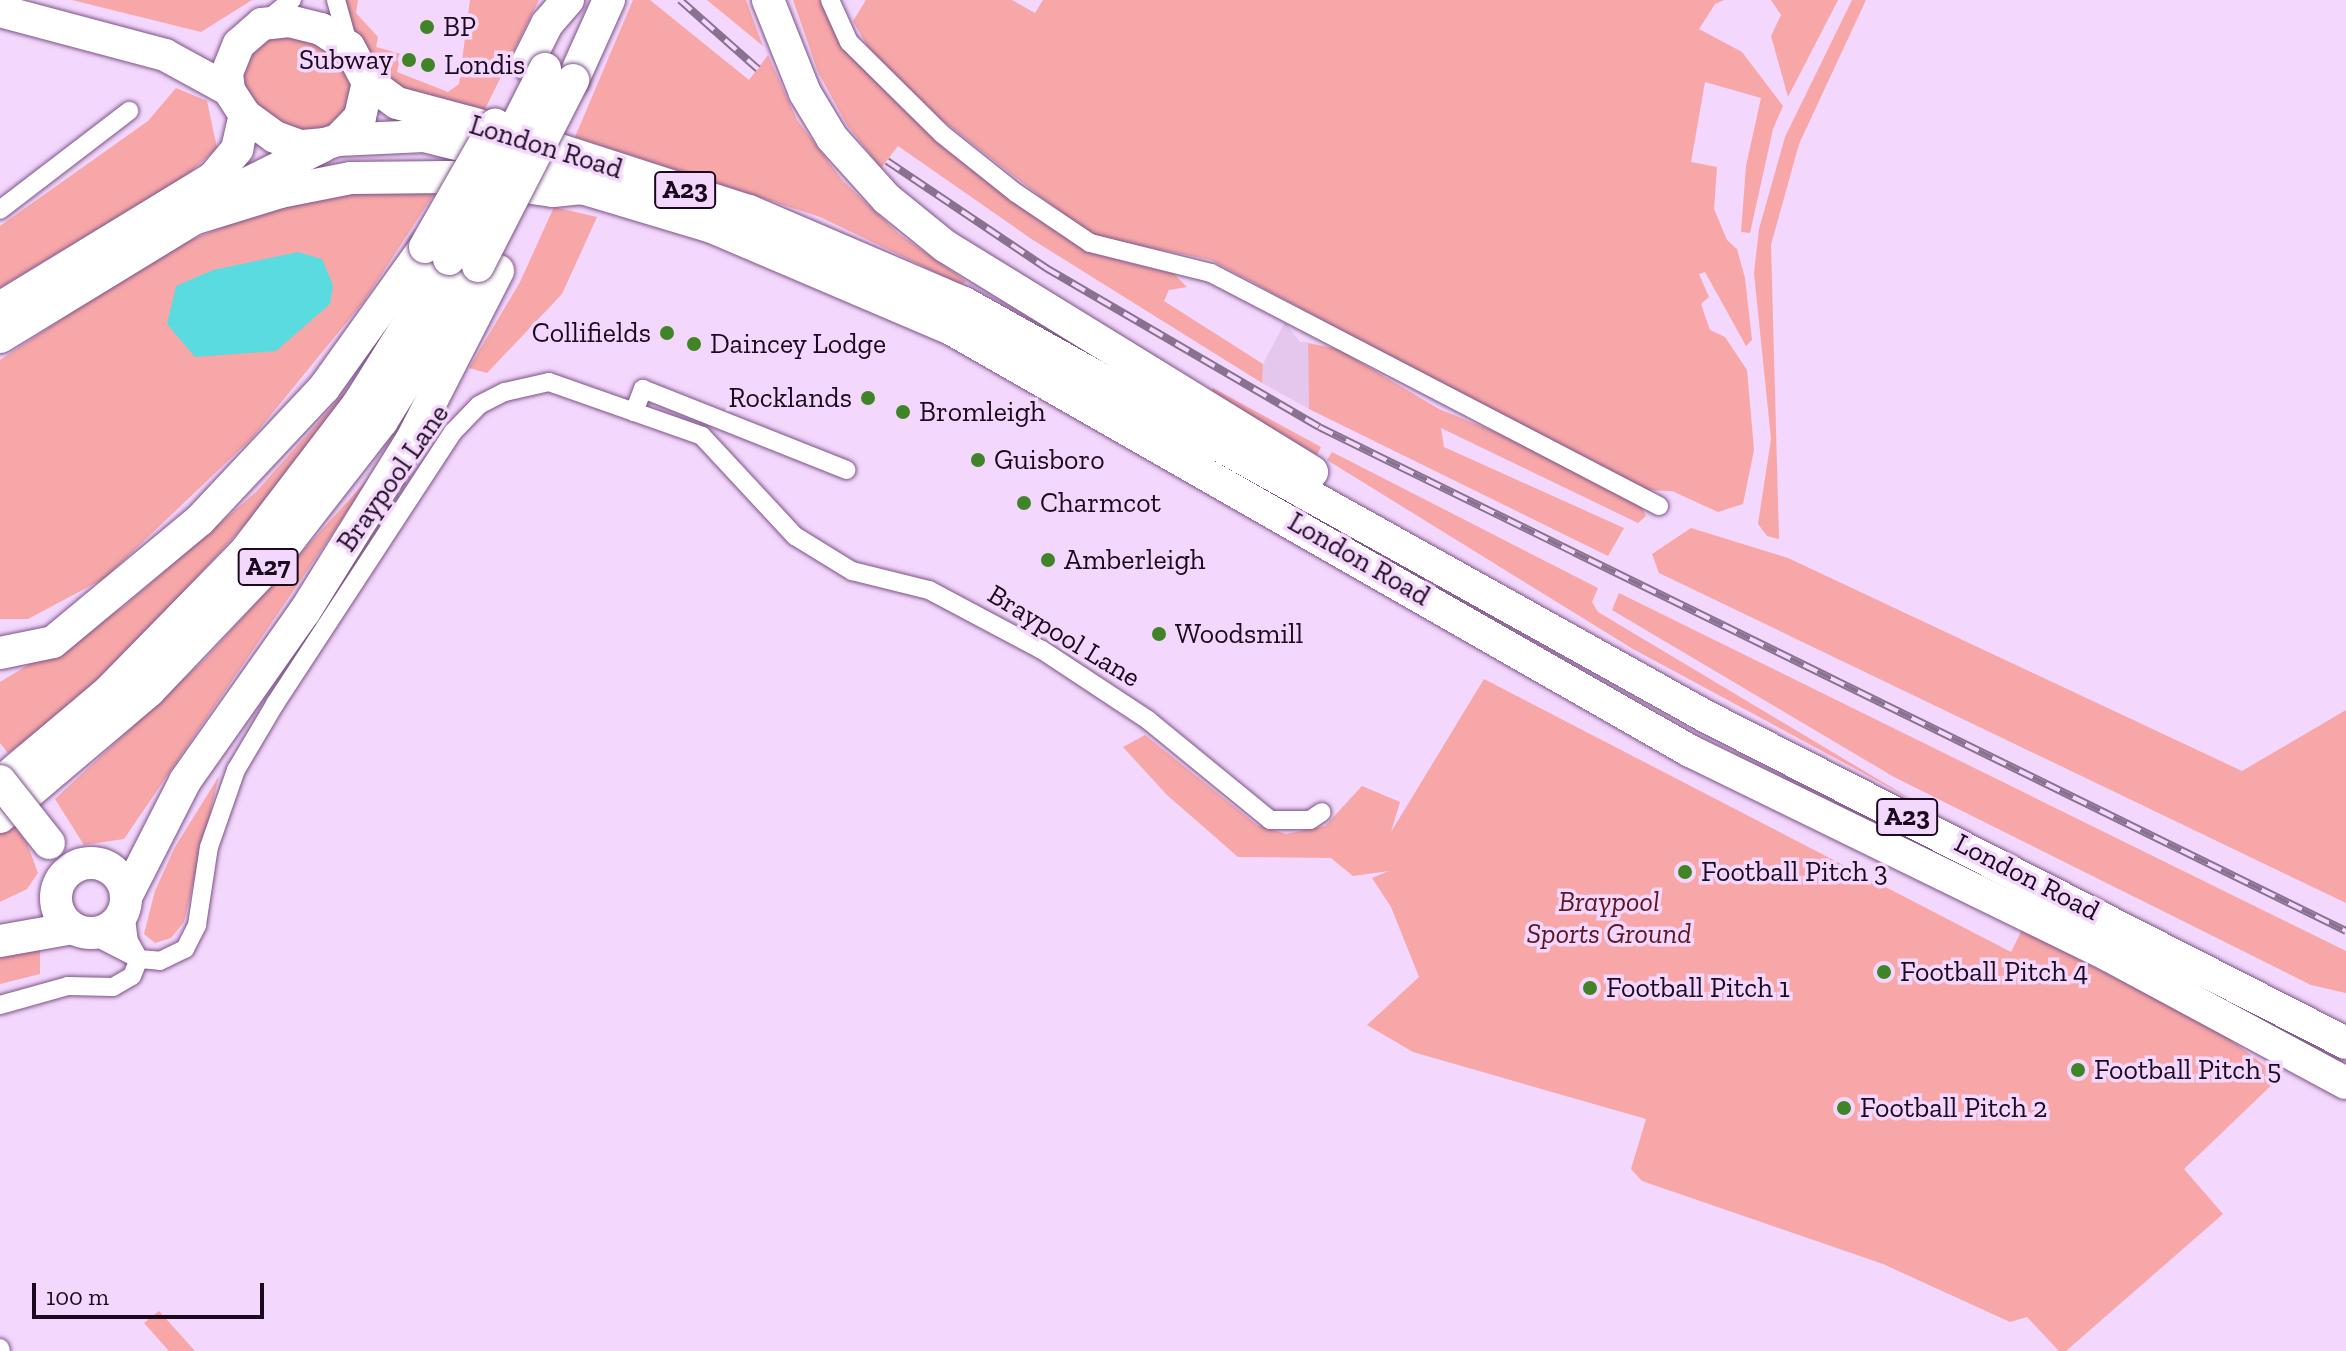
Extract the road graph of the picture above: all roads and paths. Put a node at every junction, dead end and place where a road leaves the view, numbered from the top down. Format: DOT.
graph roads {
  1 [pos="292,0"];
  2 [pos="336,0"];
  3 [pos="570,0"];
  4 [pos="609,0"];
  5 [pos="768,0"];
  6 [pos="830,0"];
  7 [pos="0,11"];
  8 [pos="250,34"];
  9 [pos="349,47"];
  10 [pos="165,55"];
  11 [pos="548,71"];
  12 [pos="368,82"];
  13 [pos="237,102"];
  14 [pos="129,111"];
  15 [pos="332,142"];
  16 [pos="582,188"];
  17 [pos="0,210"];
  18 [pos="193,219"];
  19 [pos="463,261"];
  20 [pos="0,308"];
  21 [pos="0,337"];
  22 [pos="634,412"];
  23 [pos="847,470"];
  24 [pos="1659,506"];
  25 [pos="1473,582"];
  26 [pos="83,617"];
  27 [pos="0,640"];
  28 [pos="0,653"];
  29 [pos="0,782"];
  30 [pos="1322,812"];
  31 [pos="0,817"];
  32 [pos="71,872"];
  33 [pos="126,903"];
  34 [pos="80,930"];
  35 [pos="0,941"];
  36 [pos="139,959"];
  37 [pos="0,1005"];
  38 [pos="2346,1043"];
  39 [pos="2346,1083"];
  1 -- 8 [label="street"];
  2 -- 9 [label="street"];
  3 -- 11 [label="highway, A27"];
  4 -- 11 [label="highway, A27"];
  5 -- 25 [label="highway"];
  6 -- 24 [label="street"];
  7 -- 10 [label="highway"];
  8 -- 9 [label="highway"];
  8 -- 10 [label="highway"];
  8 -- 13 [label="highway"];
  9 -- 12 [label="highway"];
  10 -- 13 [label="highway"];
  11 -- 19 [label="highway, A27, bridge"];
  11 -- 19 [label="highway, A27, bridge"];
  12 -- 15 [label="highway"];
  12 -- 25 [label="highway, London Road / A23"];
  13 -- 15 [label="highway"];
  13 -- 20 [label="highway"];
  14 -- 17 [label="street"];
  15 -- 16 [label="highway, London Road / A23"];
  15 -- 18 [label="highway"];
  16 -- 18 [label="highway"];
  16 -- 39 [label="highway, London Road / A23"];
  18 -- 21 [label="highway"];
  19 -- 26 [label="highway, A27"];
  19 -- 29 [label="highway, A27"];
  19 -- 31 [label="highway, A27"];
  19 -- 33 [label="highway, A27"];
  22 -- 23 [label="street"];
  22 -- 30 [label="street, Braypool Lane"];
  22 -- 36 [label="street, Braypool Lane"];
  25 -- 38 [label="highway, London Road / A23"];
  26 -- 27 [label="highway, A27"];
  26 -- 28 [label="highway, A27"];
  29 -- 32 [label="highway, A27, bridge"];
  32 -- 33 [label="highway"];
  32 -- 34 [label="highway"];
  33 -- 34 [label="highway"];
  33 -- 36 [label="street"];
  34 -- 35 [label="highway"];
  34 -- 36 [label="street"];
  36 -- 37 [label="street"];
}
